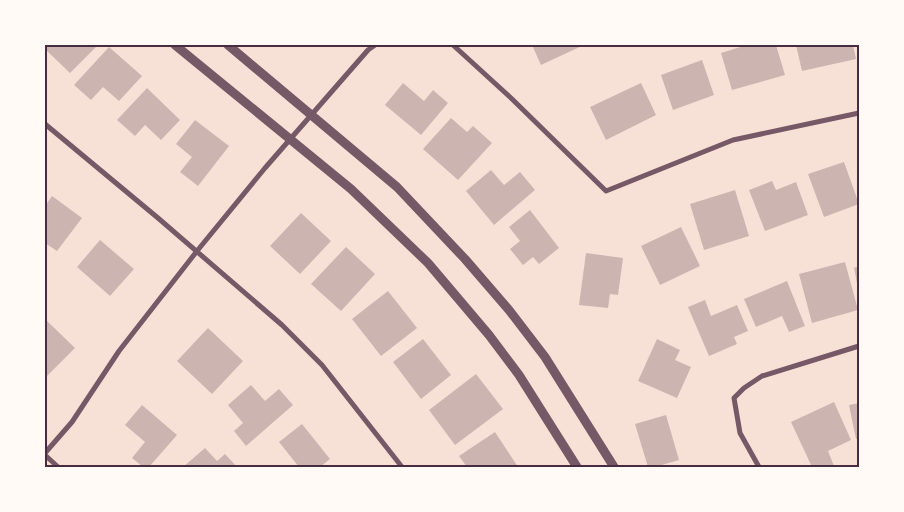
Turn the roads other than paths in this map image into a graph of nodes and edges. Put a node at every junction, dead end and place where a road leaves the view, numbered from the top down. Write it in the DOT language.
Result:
graph roads {
  1 [pos="175,45"];
  2 [pos="228,45"];
  3 [pos="375,45"];
  4 [pos="453,45"];
  5 [pos="859,113"];
  6 [pos="311,116"];
  7 [pos="45,124"];
  8 [pos="290,140"];
  9 [pos="197,251"];
  10 [pos="859,346"];
  11 [pos="45,454"];
  12 [pos="58,467"];
  13 [pos="402,467"];
  14 [pos="577,467"];
  15 [pos="614,467"];
  16 [pos="758,467"];
  1 -- 8 [label="street"];
  2 -- 6 [label="street"];
  3 -- 6 [label="street"];
  4 -- 5 [label="street"];
  6 -- 8 [label="street"];
  6 -- 15 [label="street"];
  7 -- 9 [label="street"];
  8 -- 9 [label="street"];
  8 -- 14 [label="street"];
  9 -- 11 [label="street"];
  9 -- 13 [label="street"];
  10 -- 16 [label="street"];
  11 -- 12 [label="street"];
}
